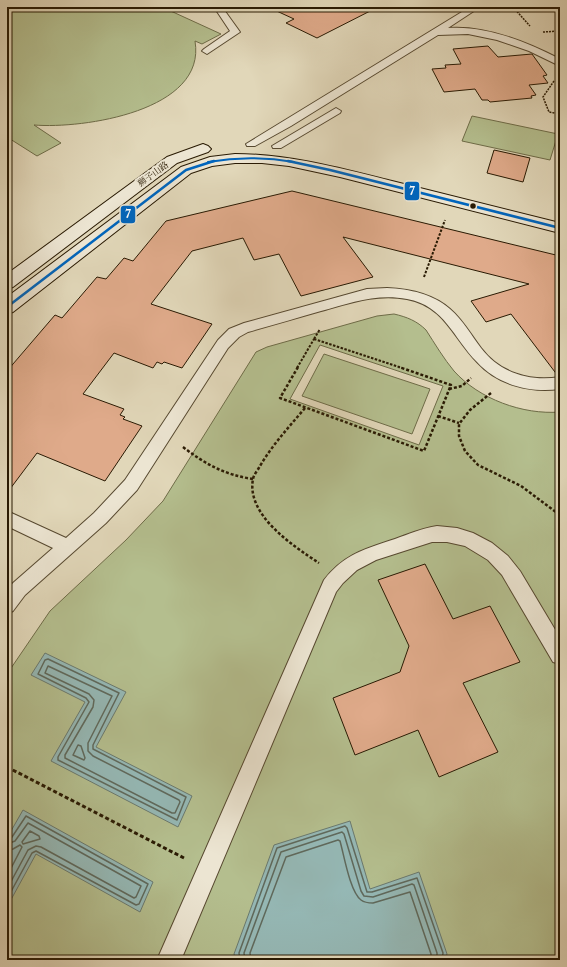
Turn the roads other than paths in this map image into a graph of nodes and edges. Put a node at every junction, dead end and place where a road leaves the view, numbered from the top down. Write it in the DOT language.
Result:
graph roads {
  1 [pos="218,7"];
  2 [pos="475,8"];
  3 [pos="432,33"];
  4 [pos="482,34"];
  5 [pos="207,51"];
  6 [pos="560,63"];
  7 [pos="336,111"];
  8 [pos="251,144"];
  9 [pos="277,146"];
  10 [pos="520,202"];
  11 [pos="560,228"];
  12 [pos="7,283"];
  13 [pos="7,307"];
  14 [pos="560,383"];
  15 [pos="7,518"];
  16 [pos="66,546"];
  17 [pos="7,605"];
  18 [pos="560,655"];
  19 [pos="169,960"];
  1 -- 5 [label="lane"];
  2 -- 3 [label="lane"];
  2 -- 4 [label="lane"];
  3 -- 4 [label="lane"];
  3 -- 8 [label="lane"];
  4 -- 6 [label="lane"];
  7 -- 9 [label="lane"];
  8 -- 9 [label="street, 狮子山路"];
  8 -- 12 [label="street, 狮子山路"];
  9 -- 10 [label="street, 狮子山路"];
  11 -- 13 [label="street, 狮子山路"];
  14 -- 16 [label="lane"];
  15 -- 16 [label="lane"];
  16 -- 17 [label="lane"];
  18 -- 19 [label="lane"];
}
